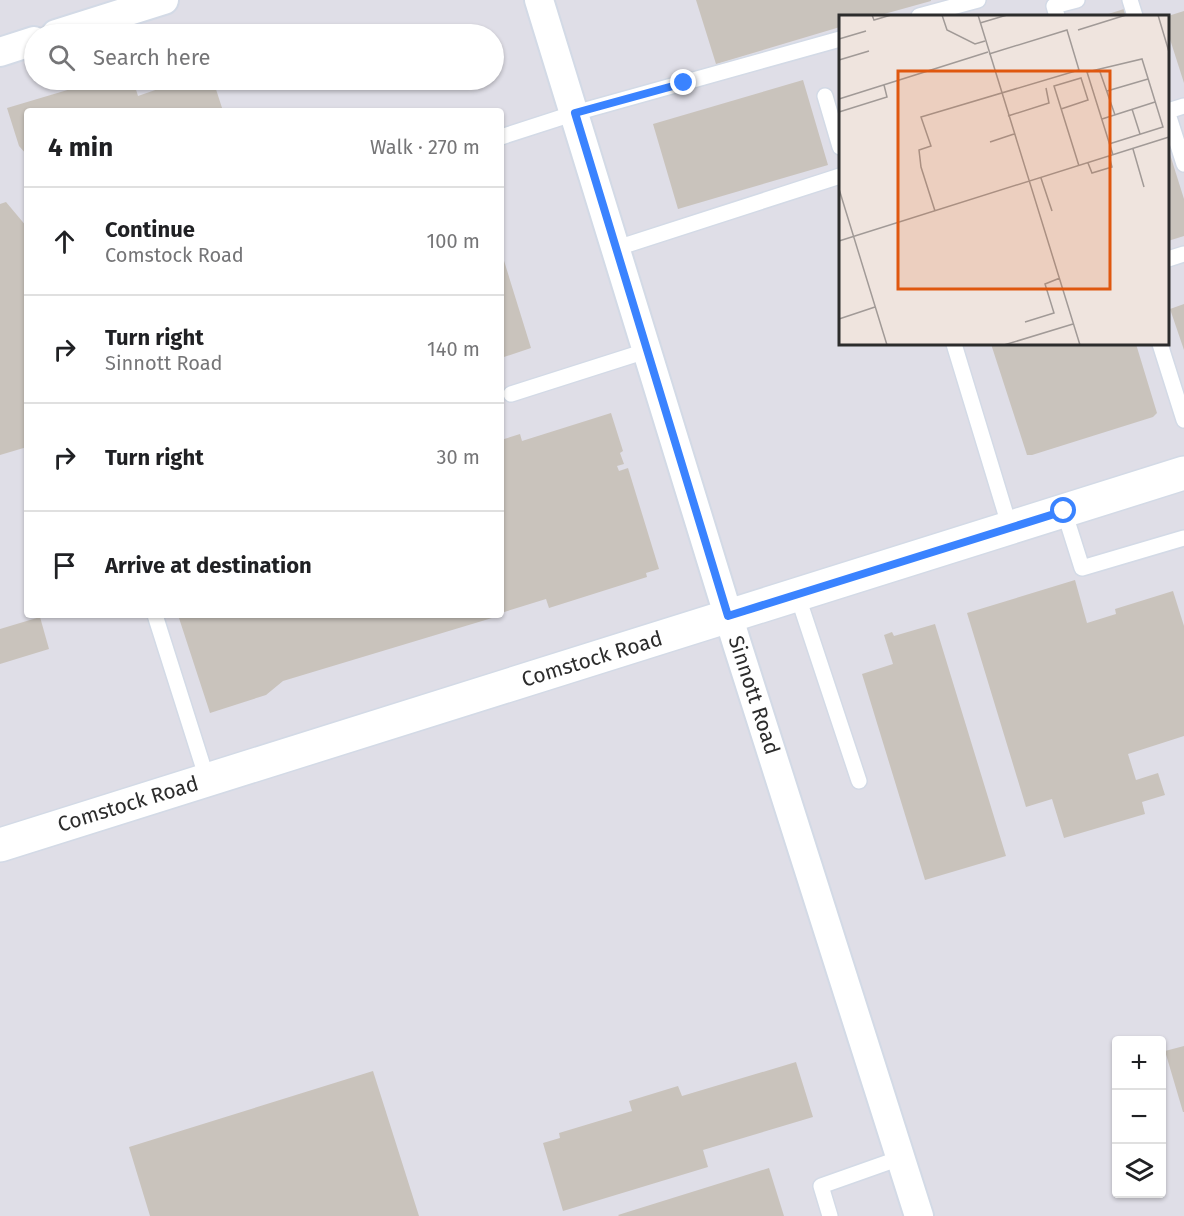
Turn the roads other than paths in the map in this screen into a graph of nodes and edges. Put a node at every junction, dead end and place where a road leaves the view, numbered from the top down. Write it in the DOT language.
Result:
graph roads {
  1 [pos="164,0"];
  2 [pos="539,0"];
  3 [pos="978,0"];
  4 [pos="1077,0"];
  5 [pos="1130,0"];
  6 [pos="923,15"];
  7 [pos="1057,15"];
  8 [pos="1135,15"];
  9 [pos="88,24"];
  10 [pos="839,39"];
  11 [pos="24,44"];
  12 [pos="0,52"];
  13 [pos="825,96"];
  14 [pos="1184,106"];
  15 [pos="1169,111"];
  16 [pos="575,113"];
  17 [pos="1169,118"];
  18 [pos="504,136"];
  19 [pos="839,144"];
  20 [pos="1184,164"];
  21 [pos="839,176"];
  22 [pos="617,248"];
  23 [pos="1184,254"];
  24 [pos="1169,258"];
  25 [pos="954,345"];
  26 [pos="1160,345"];
  27 [pos="649,350"];
  28 [pos="511,394"];
  29 [pos="1183,410"];
  30 [pos="1182,479"];
  31 [pos="1064,511"];
  32 [pos="1010,528"];
  33 [pos="1184,538"];
  34 [pos="798,594"];
  35 [pos="728,616"];
  36 [pos="156,618"];
  37 [pos="207,779"];
  38 [pos="859,781"];
  39 [pos="0,845"];
  40 [pos="903,1158"];
  41 [pos="830,1216"];
  42 [pos="920,1216"];
  1 -- 9 [label="street"];
  2 -- 16 [label="street, Sinnott Road"];
  3 -- 6 [label="lane"];
  4 -- 7 [label="lane"];
  5 -- 8 [label="lane"];
  10 -- 16 [label="lane"];
  11 -- 12 [label="street"];
  13 -- 19 [label="lane"];
  14 -- 15 [label="lane"];
  16 -- 18 [label="lane"];
  16 -- 22 [label="street, Sinnott Road"];
  17 -- 20 [label="lane"];
  21 -- 22 [label="lane"];
  22 -- 27 [label="street, Sinnott Road"];
  23 -- 24 [label="lane"];
  25 -- 32 [label="lane"];
  26 -- 29 [label="lane"];
  27 -- 28 [label="lane"];
  27 -- 35 [label="street, Sinnott Road"];
  30 -- 31 [label="street, Comstock Road"];
  31 -- 32 [label="street, Comstock Road"];
  31 -- 33 [label="lane"];
  32 -- 34 [label="street, Comstock Road"];
  34 -- 35 [label="street, Comstock Road"];
  34 -- 38 [label="lane"];
  35 -- 37 [label="street, Comstock Road"];
  35 -- 40 [label="street, Sinnott Road"];
  36 -- 37 [label="lane"];
  37 -- 39 [label="street, Comstock Road"];
  40 -- 41 [label="lane"];
  40 -- 42 [label="street, Sinnott Road"];
}
